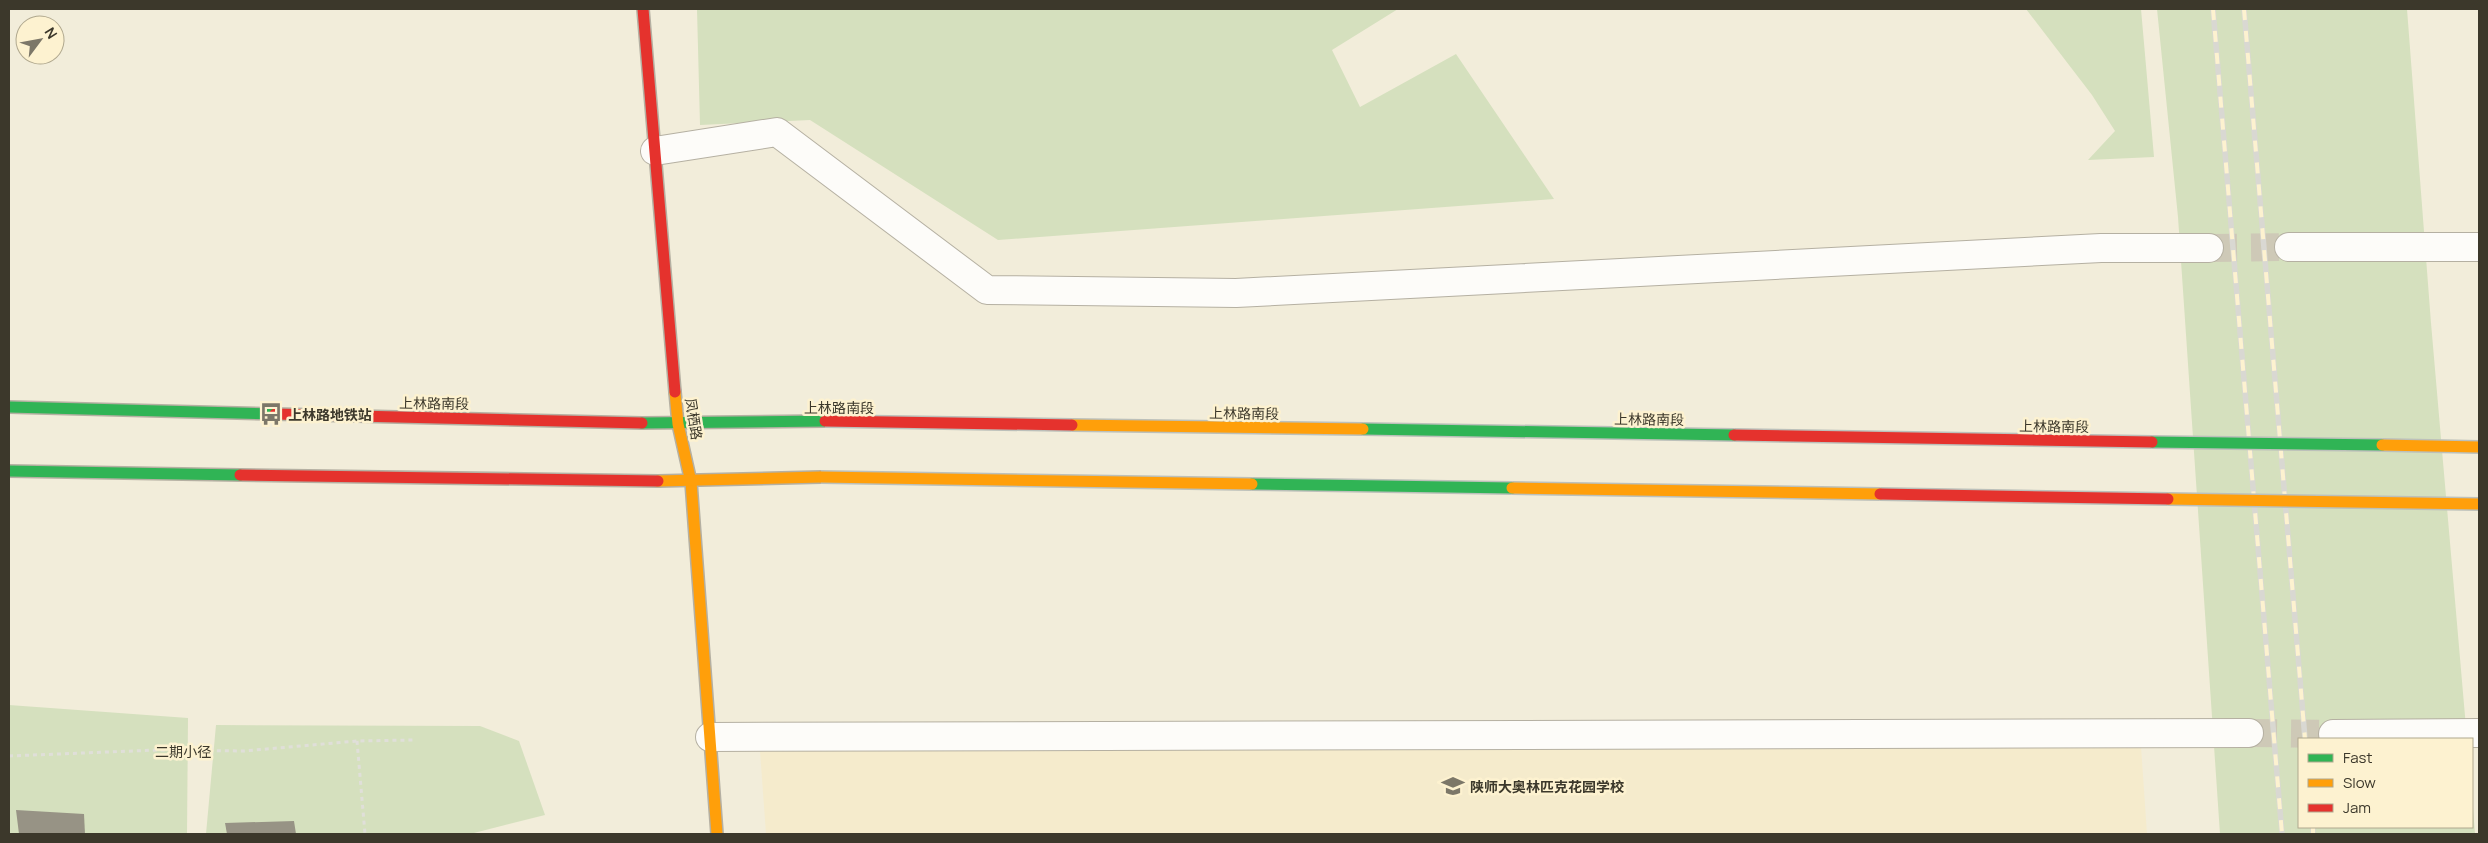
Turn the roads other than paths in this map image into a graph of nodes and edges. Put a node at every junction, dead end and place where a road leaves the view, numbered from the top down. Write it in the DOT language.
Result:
graph roads {
  1 [pos="642,9"];
  2 [pos="655,151"];
  3 [pos="2289,247"];
  4 [pos="2479,247"];
  5 [pos="2209,248"];
  6 [pos="9,407"];
  7 [pos="678,424"];
  8 [pos="2479,447"];
  9 [pos="9,471"];
  10 [pos="691,482"];
  11 [pos="2479,504"];
  12 [pos="2249,733"];
  13 [pos="2479,733"];
  14 [pos="2333,734"];
  15 [pos="710,737"];
  16 [pos="717,834"];
  1 -- 2 [label="main road, 凤栖路"];
  2 -- 5 [label="street"];
  2 -- 7 [label="main road, 凤栖路"];
  3 -- 4 [label="street"];
  6 -- 7 [label="main road, 上林路南段"];
  7 -- 8 [label="main road, 上林路南段, bridge"];
  7 -- 10 [label="main road, 凤栖路"];
  9 -- 10 [label="main road"];
  10 -- 11 [label="main road, bridge"];
  10 -- 15 [label="main road, 凤栖路"];
  12 -- 15 [label="street"];
  13 -- 14 [label="street"];
  15 -- 16 [label="main road, 凤栖路"];
}
